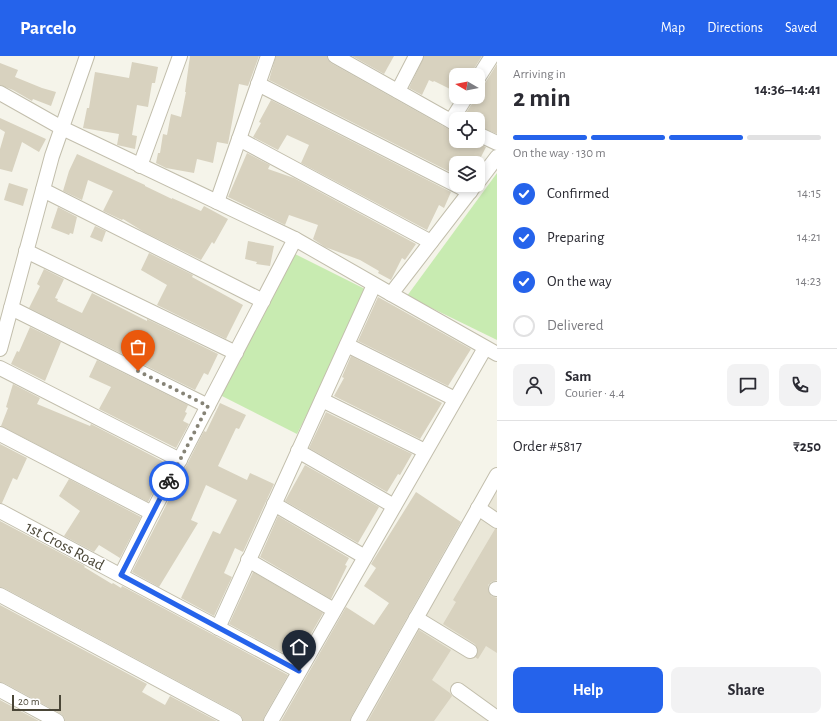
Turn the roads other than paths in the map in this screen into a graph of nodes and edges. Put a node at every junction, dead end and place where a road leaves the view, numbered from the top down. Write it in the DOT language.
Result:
graph roads {
  1 [pos="87,56"];
  2 [pos="180,56"];
  3 [pos="268,56"];
  4 [pos="336,56"];
  5 [pos="416,56"];
  6 [pos="492,56"];
  7 [pos="484,68"];
  8 [pos="258,84"];
  9 [pos="398,91"];
  10 [pos="0,93"];
  11 [pos="449,121"];
  12 [pos="62,128"];
  13 [pos="485,138"];
  14 [pos="239,139"];
  15 [pos="497,144"];
  16 [pos="497,157"];
  17 [pos="140,166"];
  18 [pos="485,172"];
  19 [pos="449,174"];
  20 [pos="43,190"];
  21 [pos="469,192"];
  22 [pos="217,202"];
  23 [pos="295,239"];
  24 [pos="431,242"];
  25 [pos="26,251"];
  26 [pos="374,285"];
  27 [pos="391,294"];
  28 [pos="263,301"];
  29 [pos="11,308"];
  30 [pos="346,345"];
  31 [pos="0,349"];
  32 [pos="491,351"];
  33 [pos="236,353"];
  34 [pos="0,368"];
  35 [pos="455,399"];
  36 [pos="322,400"];
  37 [pos="208,406"];
  38 [pos="0,434"];
  39 [pos="298,451"];
  40 [pos="425,451"];
  41 [pos="180,460"];
  42 [pos="497,475"];
  43 [pos="274,504"];
  44 [pos="394,506"];
  45 [pos="478,508"];
  46 [pos="0,511"];
  47 [pos="152,513"];
  48 [pos="497,521"];
  49 [pos="365,557"];
  50 [pos="248,560"];
  51 [pos="121,575"];
  52 [pos="0,595"];
  53 [pos="334,610"];
  54 [pos="416,618"];
  55 [pos="218,628"];
  56 [pos="470,650"];
  57 [pos="299,671"];
  58 [pos="0,690"];
  59 [pos="458,690"];
  60 [pos="497,718"];
  61 [pos="57,721"];
  62 [pos="235,721"];
  63 [pos="271,721"];
  64 [pos="358,721"];
  1 -- 12 [label="street"];
  2 -- 17 [label="street"];
  3 -- 8 [label="street"];
  4 -- 9 [label="street"];
  5 -- 9 [label="street"];
  6 -- 7 [label="street"];
  8 -- 14 [label="street"];
  8 -- 19 [label="street"];
  9 -- 11 [label="street"];
  10 -- 12 [label="street"];
  12 -- 17 [label="street"];
  12 -- 20 [label="street"];
  13 -- 15 [label="street"];
  14 -- 22 [label="street"];
  14 -- 24 [label="street"];
  16 -- 18 [label="street"];
  17 -- 22 [label="street"];
  20 -- 25 [label="street"];
  20 -- 28 [label="street"];
  21 -- 24 [label="street"];
  22 -- 23 [label="street"];
  23 -- 26 [label="street"];
  23 -- 28 [label="street"];
  24 -- 27 [label="street"];
  25 -- 29 [label="street"];
  25 -- 33 [label="street"];
  26 -- 27 [label="street"];
  26 -- 30 [label="street"];
  27 -- 32 [label="street"];
  28 -- 33 [label="street"];
  29 -- 31 [label="street"];
  29 -- 37 [label="street"];
  30 -- 35 [label="street"];
  30 -- 36 [label="street"];
  32 -- 35 [label="street"];
  33 -- 37 [label="street"];
  34 -- 41 [label="street"];
  35 -- 40 [label="street"];
  36 -- 39 [label="street"];
  36 -- 40 [label="street"];
  37 -- 41 [label="street"];
  38 -- 47 [label="street"];
  39 -- 43 [label="street"];
  39 -- 44 [label="street"];
  40 -- 44 [label="street"];
  41 -- 47 [label="street"];
  42 -- 45 [label="street"];
  43 -- 49 [label="street"];
  43 -- 50 [label="street"];
  44 -- 49 [label="street"];
  45 -- 48 [label="street"];
  45 -- 54 [label="street"];
  46 -- 51 [label="street, 1st Cross Road"];
  47 -- 51 [label="street"];
  49 -- 53 [label="street"];
  50 -- 53 [label="street"];
  50 -- 55 [label="street"];
  51 -- 55 [label="street, 1st Cross Road"];
  52 -- 62 [label="street"];
  53 -- 57 [label="street"];
  54 -- 56 [label="street"];
  54 -- 64 [label="street"];
  55 -- 57 [label="street, 1st Cross Road"];
  57 -- 63 [label="street"];
  58 -- 61 [label="street"];
  59 -- 60 [label="street"];
}
